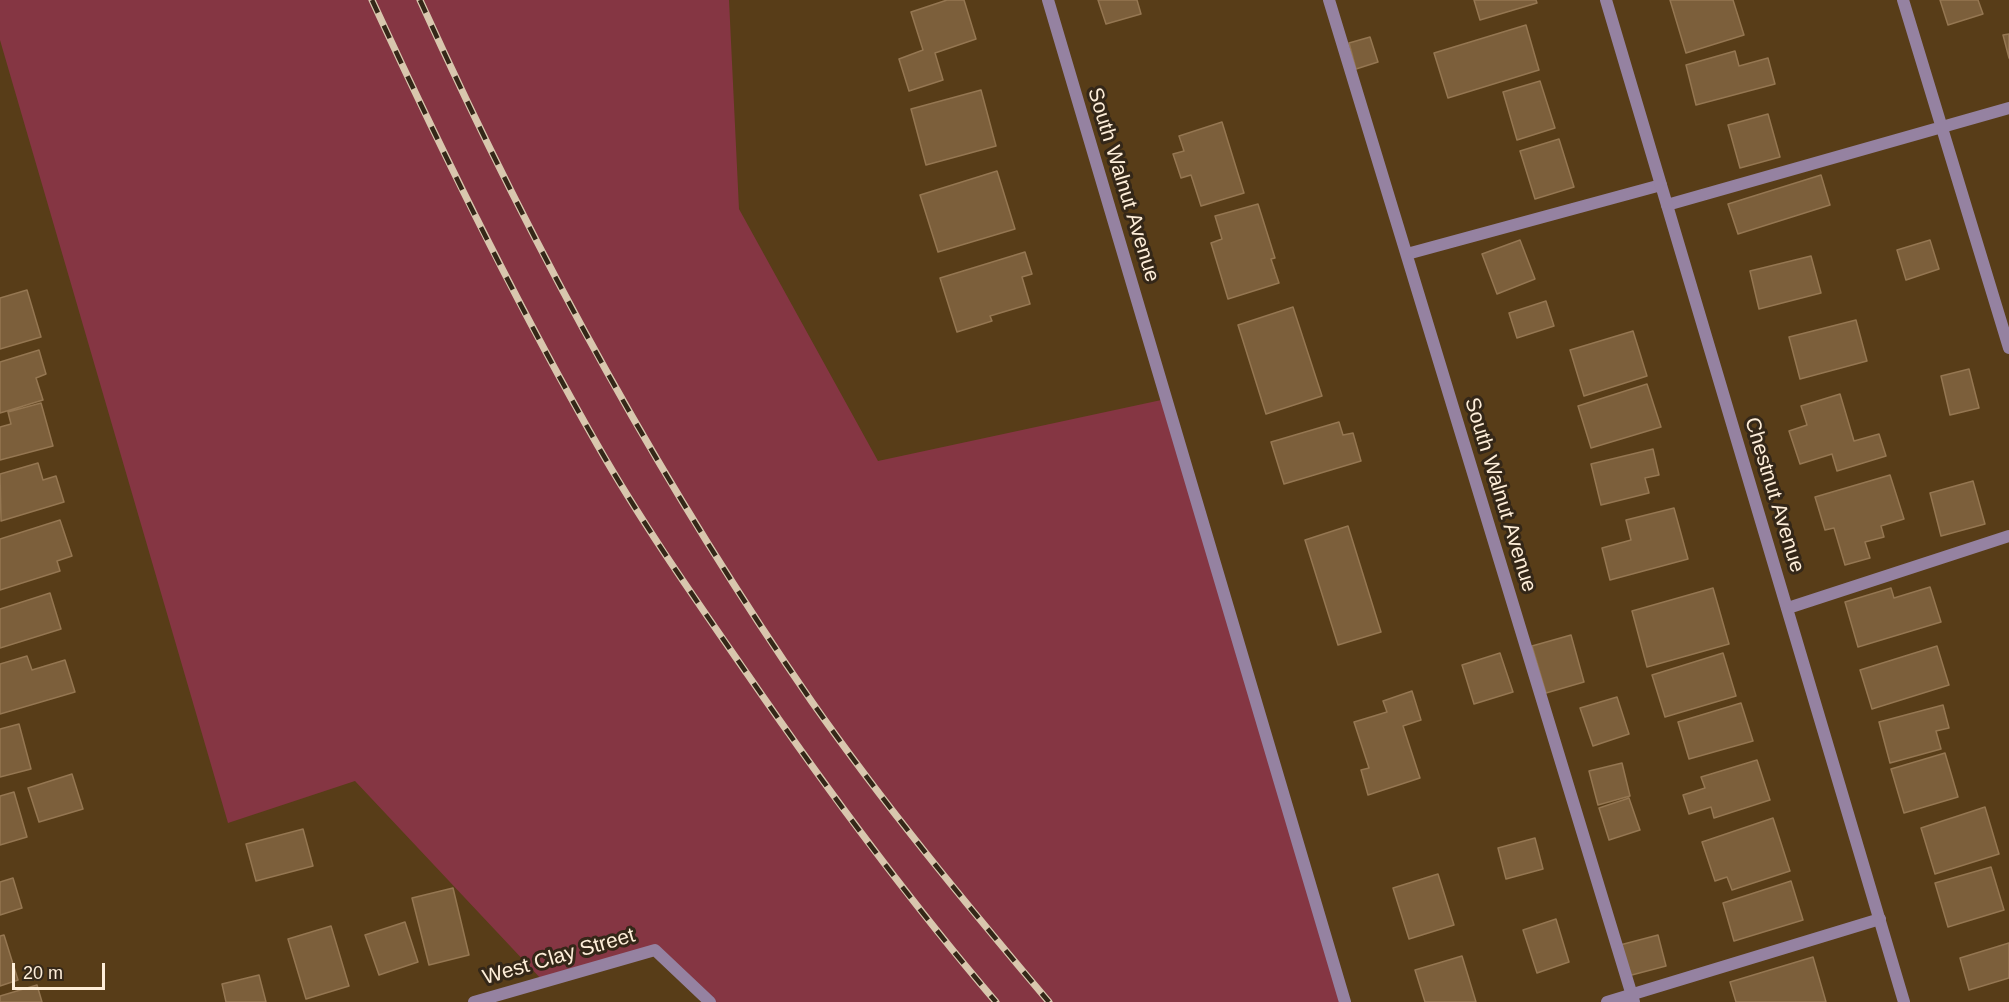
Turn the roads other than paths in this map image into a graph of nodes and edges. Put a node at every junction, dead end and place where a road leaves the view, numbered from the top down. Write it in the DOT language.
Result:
graph roads {
  1 [pos="1048,0"];
  2 [pos="1329,0"];
  3 [pos="1606,0"];
  4 [pos="1903,0"];
  5 [pos="2009,108"];
  6 [pos="1942,128"];
  7 [pos="1661,185"];
  8 [pos="1667,205"];
  9 [pos="1407,254"];
  10 [pos="2009,348"];
  11 [pos="2009,536"];
  12 [pos="1788,608"];
  13 [pos="1880,920"];
  14 [pos="1633,998"];
  15 [pos="474,1002"];
  16 [pos="710,1002"];
  17 [pos="1345,1002"];
  18 [pos="1607,1002"];
  19 [pos="1904,1002"];
  1 -- 17 [label="street, South Walnut Avenue"];
  2 -- 9 [label="street, South Walnut Avenue"];
  3 -- 7 [label="street, Chestnut Avenue"];
  4 -- 6 [label="street"];
  5 -- 6 [label="street"];
  6 -- 8 [label="street"];
  6 -- 10 [label="street"];
  7 -- 8 [label="street, Chestnut Avenue"];
  7 -- 9 [label="street"];
  8 -- 12 [label="street, Chestnut Avenue"];
  9 -- 14 [label="street, South Walnut Avenue"];
  11 -- 12 [label="street"];
  12 -- 13 [label="street, Chestnut Avenue"];
  13 -- 14 [label="street"];
  13 -- 19 [label="street, Chestnut Avenue"];
  14 -- 18 [label="street"];
  15 -- 16 [label="street, West Clay Street"];
}
